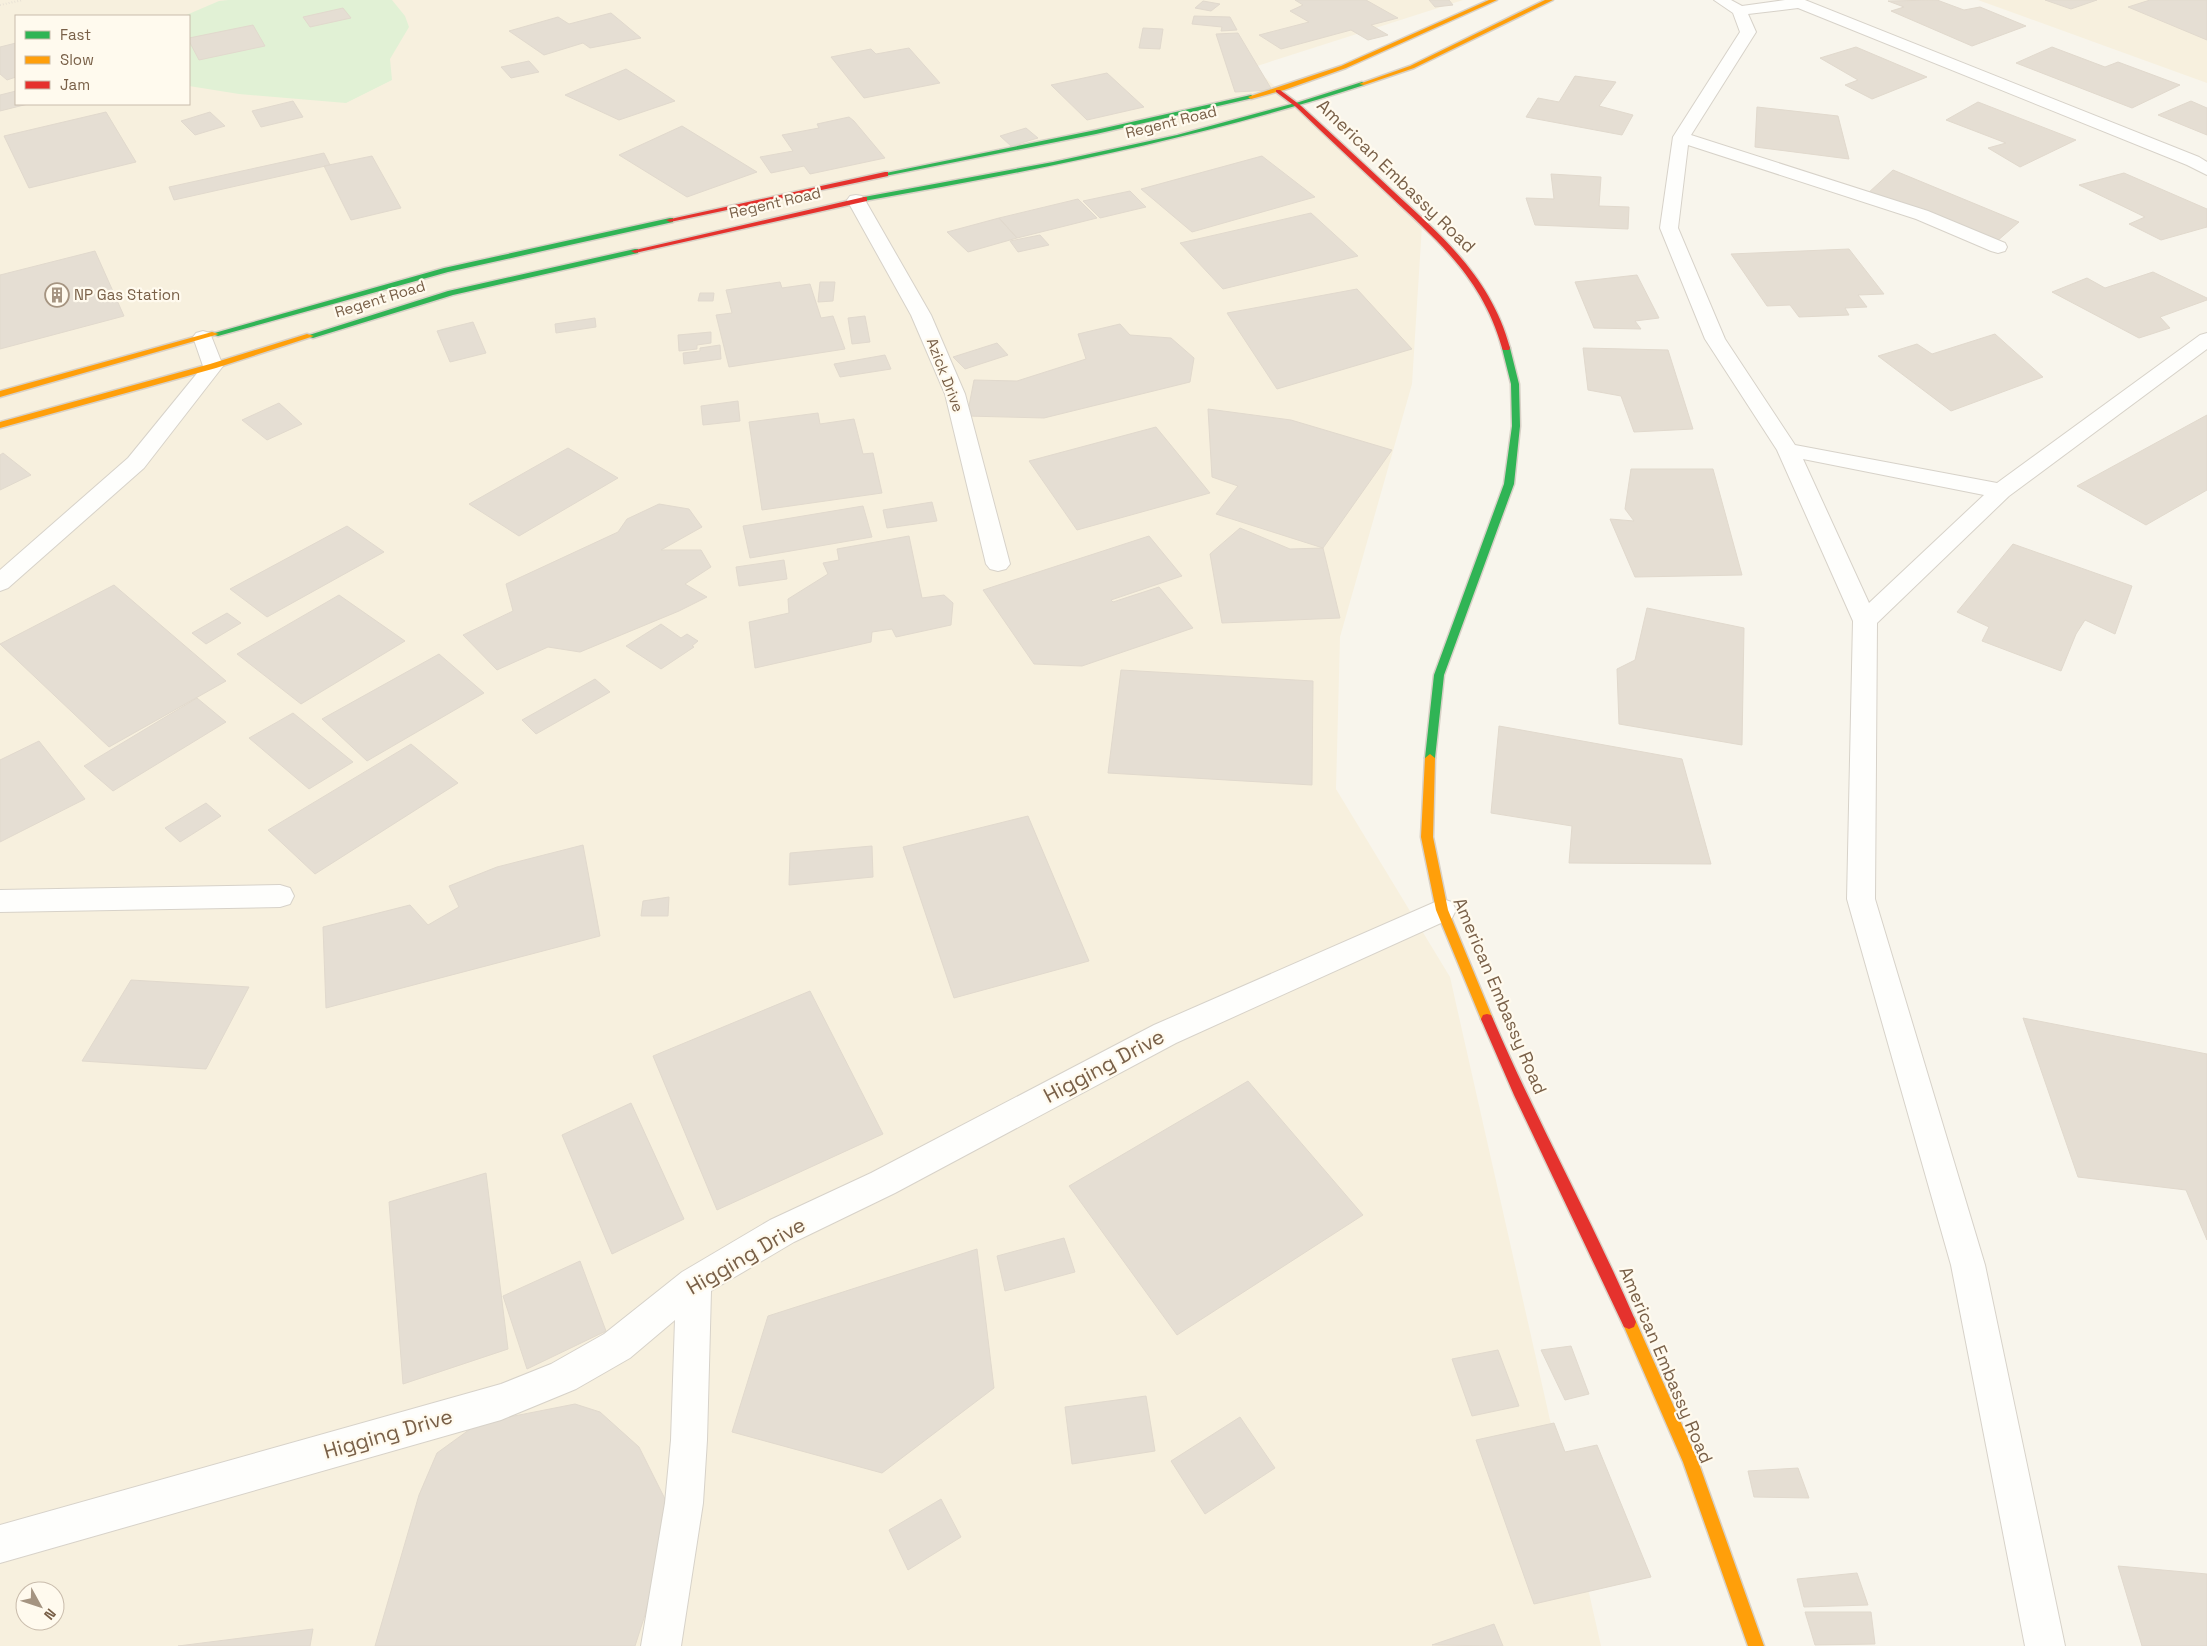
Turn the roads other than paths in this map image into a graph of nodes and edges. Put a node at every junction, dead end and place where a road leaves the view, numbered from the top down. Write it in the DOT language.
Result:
graph roads {
  1 [pos="1494,0"];
  2 [pos="1550,0"];
  3 [pos="1721,0"];
  4 [pos="1795,1"];
  5 [pos="1739,11"];
  6 [pos="1278,91"];
  7 [pos="1298,106"];
  8 [pos="1680,137"];
  9 [pos="2207,170"];
  10 [pos="856,200"];
  11 [pos="1998,247"];
  12 [pos="203,337"];
  13 [pos="2207,339"];
  14 [pos="214,366"];
  15 [pos="0,394"];
  16 [pos="0,426"];
  17 [pos="1788,450"];
  18 [pos="2001,491"];
  19 [pos="998,564"];
  20 [pos="0,583"];
  21 [pos="1865,621"];
  22 [pos="280,896"];
  23 [pos="0,901"];
  24 [pos="1442,910"];
  25 [pos="694,1283"];
  26 [pos="0,1544"];
  27 [pos="661,1646"];
  28 [pos="1756,1646"];
  29 [pos="2045,1646"];
  1 -- 6 [label="main road, Regent Road"];
  2 -- 7 [label="main road, Regent Road"];
  3 -- 5 [label="street"];
  4 -- 5 [label="street"];
  4 -- 9 [label="street"];
  5 -- 8 [label="street"];
  6 -- 7 [label="main road, American Embassy Road"];
  6 -- 12 [label="main road, Regent Road"];
  7 -- 10 [label="main road, Regent Road"];
  7 -- 24 [label="main road, American Embassy Road"];
  8 -- 11 [label="street"];
  8 -- 17 [label="street"];
  10 -- 14 [label="main road, Regent Road"];
  10 -- 19 [label="street, Azick Drive"];
  12 -- 14 [label="street"];
  12 -- 15 [label="main road, Regent Road"];
  13 -- 18 [label="street"];
  14 -- 16 [label="main road, Regent Road"];
  14 -- 20 [label="street"];
  17 -- 18 [label="street"];
  17 -- 21 [label="street"];
  18 -- 21 [label="street"];
  21 -- 29 [label="street"];
  22 -- 23 [label="street"];
  24 -- 25 [label="street, Higging Drive"];
  24 -- 28 [label="main road, American Embassy Road"];
  25 -- 26 [label="street, Higging Drive"];
  25 -- 27 [label="street"];
}
